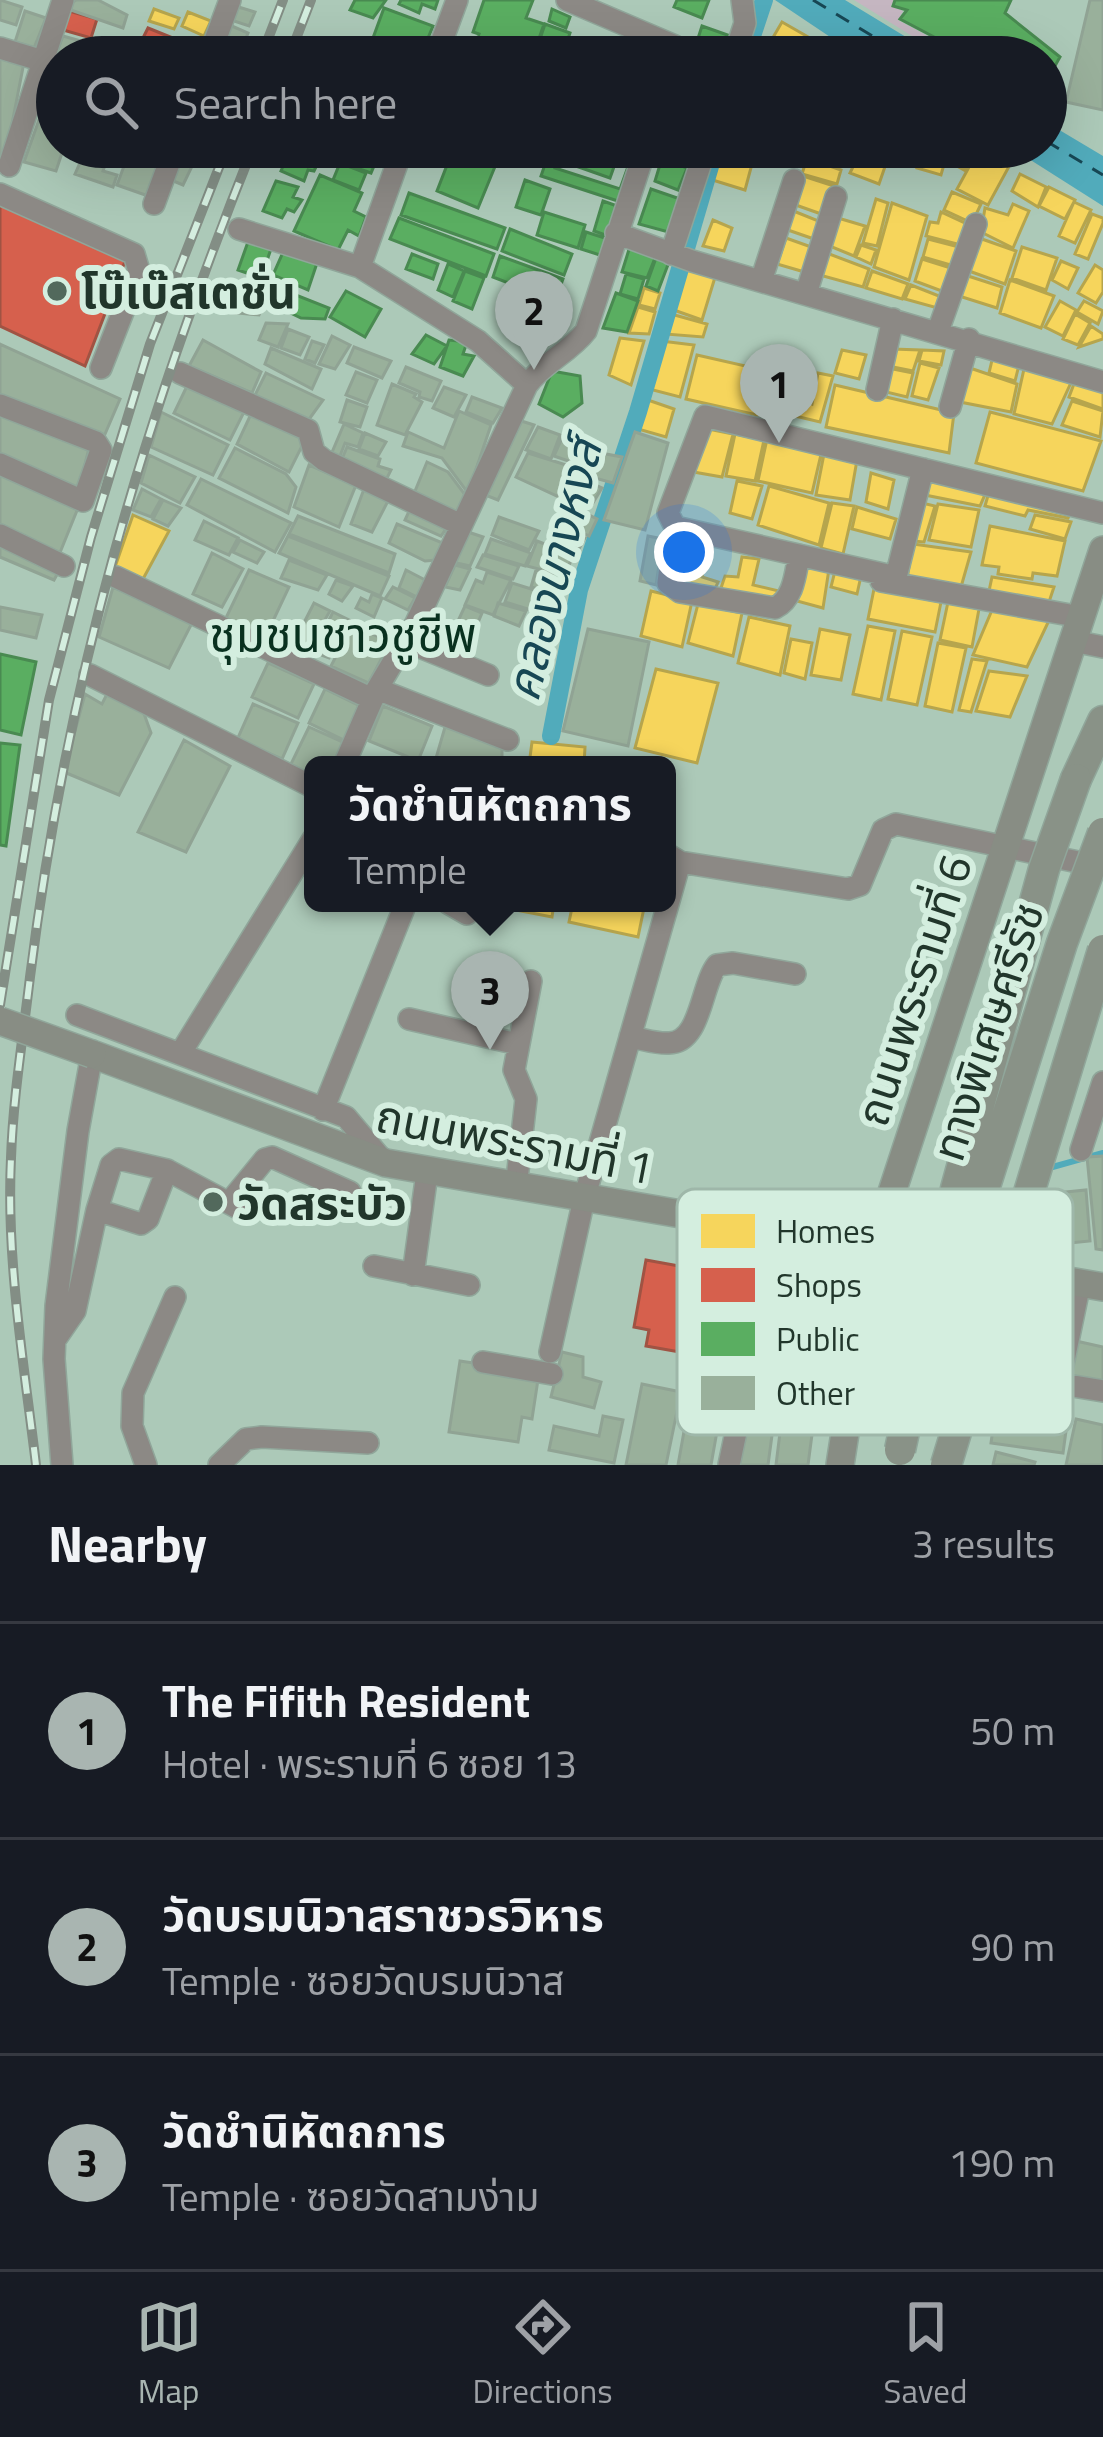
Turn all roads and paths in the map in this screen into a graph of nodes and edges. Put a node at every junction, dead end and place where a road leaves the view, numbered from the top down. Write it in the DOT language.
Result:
graph roads {
  1 [pos="63,0"];
  2 [pos="230,0"];
  3 [pos="457,0"];
  4 [pos="567,0"];
  5 [pos="742,0"];
  6 [pos="51,36"];
  7 [pos="217,36"];
  8 [pos="444,36"];
  9 [pos="652,36"];
  10 [pos="741,36"];
  11 [pos="0,48"];
  12 [pos="36,59"];
  13 [pos="36,83"];
  14 [pos="9,166"];
  15 [pos="168,168"];
  16 [pos="395,168"];
  17 [pos="639,168"];
  18 [pos="701,168"];
  19 [pos="794,179"];
  20 [pos="0,194"];
  21 [pos="836,197"];
  22 [pos="154,204"];
  23 [pos="976,224"];
  24 [pos="239,230"];
  25 [pos="616,233"];
  26 [pos="679,257"];
  27 [pos="360,267"];
  28 [pos="761,281"];
  29 [pos="806,294"];
  30 [pos="893,319"];
  31 [pos="938,331"];
  32 [pos="969,339"];
  33 [pos="101,368"];
  34 [pos="180,373"];
  35 [pos="1103,382"];
  36 [pos="526,385"];
  37 [pos="877,390"];
  38 [pos="0,405"];
  39 [pos="950,407"];
  40 [pos="0,464"];
  41 [pos="923,469"];
  42 [pos="1103,513"];
  43 [pos="461,525"];
  44 [pos="675,527"];
  45 [pos="0,535"];
  46 [pos="1103,550"];
  47 [pos="799,555"];
  48 [pos="64,566"];
  49 [pos="116,578"];
  50 [pos="870,579"];
  51 [pos="1077,629"];
  52 [pos="405,641"];
  53 [pos="1103,647"];
  54 [pos="90,674"];
  55 [pos="488,675"];
  56 [pos="375,694"];
  57 [pos="1103,721"];
  58 [pos="508,740"];
  59 [pos="348,756"];
  60 [pos="304,782"];
  61 [pos="1103,832"];
  62 [pos="1004,846"];
  63 [pos="304,853"];
  64 [pos="676,858"];
  65 [pos="1103,868"];
  66 [pos="402,912"];
  67 [pos="661,912"];
  68 [pos="1103,950"];
  69 [pos="795,974"];
  70 [pos="531,981"];
  71 [pos="77,1015"];
  72 [pos="409,1019"];
  73 [pos="0,1021"];
  74 [pos="630,1037"];
  75 [pos="518,1044"];
  76 [pos="92,1054"];
  77 [pos="180,1054"];
  78 [pos="1103,1082"];
  79 [pos="323,1110"];
  80 [pos="1081,1150"];
  81 [pos="374,1160"];
  82 [pos="167,1170"];
  83 [pos="427,1173"];
  84 [pos="516,1188"];
  85 [pos="893,1189"];
  86 [pos="956,1189"];
  87 [pos="984,1189"];
  88 [pos="1030,1189"];
  89 [pos="350,1192"];
  90 [pos="584,1199"];
  91 [pos="97,1210"];
  92 [pos="677,1214"];
  93 [pos="374,1266"];
  94 [pos="413,1276"];
  95 [pos="469,1285"];
  96 [pos="1091,1285"];
  97 [pos="175,1297"];
  98 [pos="54,1341"];
  99 [pos="1073,1341"];
  100 [pos="483,1362"];
  101 [pos="1073,1386"];
  102 [pos="1103,1391"];
  103 [pos="735,1435"];
  104 [pos="845,1435"];
  105 [pos="955,1435"];
  106 [pos="368,1443"];
  107 [pos="62,1465"];
  108 [pos="146,1465"];
  109 [pos="219,1465"];
  110 [pos="729,1465"];
  111 [pos="840,1465"];
  112 [pos="946,1465"];
  1 -- 6 [label="street"];
  2 -- 7 [label="street"];
  3 -- 8 [label="street"];
  4 -- 9 [label="street"];
  5 -- 10 [label="street"];
  11 -- 12 [label="street"];
  13 -- 14 [label="street"];
  15 -- 22 [label="street"];
  16 -- 27 [label="street"];
  17 -- 25 [label="street"];
  18 -- 26 [label="street"];
  19 -- 28 [label="street"];
  20 -- 33 [label="street"];
  21 -- 29 [label="street"];
  23 -- 31 [label="street"];
  24 -- 27 [label="street"];
  25 -- 26 [label="street"];
  25 -- 36 [label="street"];
  26 -- 28 [label="street"];
  27 -- 36 [label="street"];
  28 -- 29 [label="street"];
  29 -- 30 [label="street"];
  30 -- 31 [label="street"];
  30 -- 37 [label="street"];
  31 -- 32 [label="street"];
  32 -- 35 [label="street"];
  32 -- 39 [label="street"];
  34 -- 43 [label="street"];
  36 -- 43 [label="street"];
  38 -- 40 [label="street"];
  41 -- 42 [label="street"];
  41 -- 44 [label="street"];
  41 -- 47 [label="street"];
  43 -- 52 [label="street"];
  44 -- 47 [label="street"];
  44 -- 47 [label="street"];
  45 -- 48 [label="street"];
  46 -- 51 [label="main road, ถนนพระรามที่ 6"];
  49 -- 56 [label="street"];
  50 -- 51 [label="street"];
  51 -- 53 [label="street"];
  51 -- 62 [label="main road, ถนนพระรามที่ 6"];
  52 -- 55 [label="street"];
  52 -- 56 [label="street"];
  54 -- 60 [label="street"];
  56 -- 58 [label="street"];
  56 -- 59 [label="street"];
  57 -- 86 [label="highway, bridge"];
  61 -- 87 [label="highway, ทางพิเศษศรีรัช, bridge"];
  62 -- 64 [label="street"];
  62 -- 65 [label="street"];
  62 -- 85 [label="main road, ถนนพระรามที่ 6"];
  63 -- 77 [label="street"];
  66 -- 79 [label="street"];
  67 -- 74 [label="street"];
  68 -- 88 [label="highway, ทางพิเศษศรีรัช, bridge"];
  69 -- 74 [label="street"];
  70 -- 75 [label="street"];
  71 -- 77 [label="street"];
  72 -- 75 [label="street"];
  73 -- 76 [label="main road, ถนนพระรามที่ 1, bridge"];
  74 -- 90 [label="street"];
  75 -- 84 [label="street"];
  76 -- 81 [label="main road, ถนนพระรามที่ 1"];
  76 -- 98 [label="street"];
  77 -- 79 [label="street"];
  78 -- 80 [label="street"];
  79 -- 81 [label="street"];
  81 -- 83 [label="main road, ถนนพระรามที่ 1"];
  82 -- 89 [label="street"];
  82 -- 91 [label="street"];
  82 -- 91 [label="street"];
  83 -- 84 [label="main road, ถนนพระรามที่ 1"];
  83 -- 94 [label="street"];
  84 -- 90 [label="main road, ถนนพระรามที่ 1"];
  90 -- 92 [label="main road, ถนนพระรามที่ 1"];
  90 -- 100 [label="street"];
  91 -- 98 [label="street"];
  93 -- 94 [label="street"];
  94 -- 95 [label="street"];
  96 -- 99 [label="street"];
  97 -- 108 [label="street"];
  98 -- 107 [label="street"];
  101 -- 102 [label="street"];
  103 -- 110 [label="street"];
  104 -- 111 [label="main road, ถนนพระรามที่ 6"];
  105 -- 112 [label="highway, ทางพิเศษศรีรัช, bridge"];
  106 -- 109 [label="street"];
}
